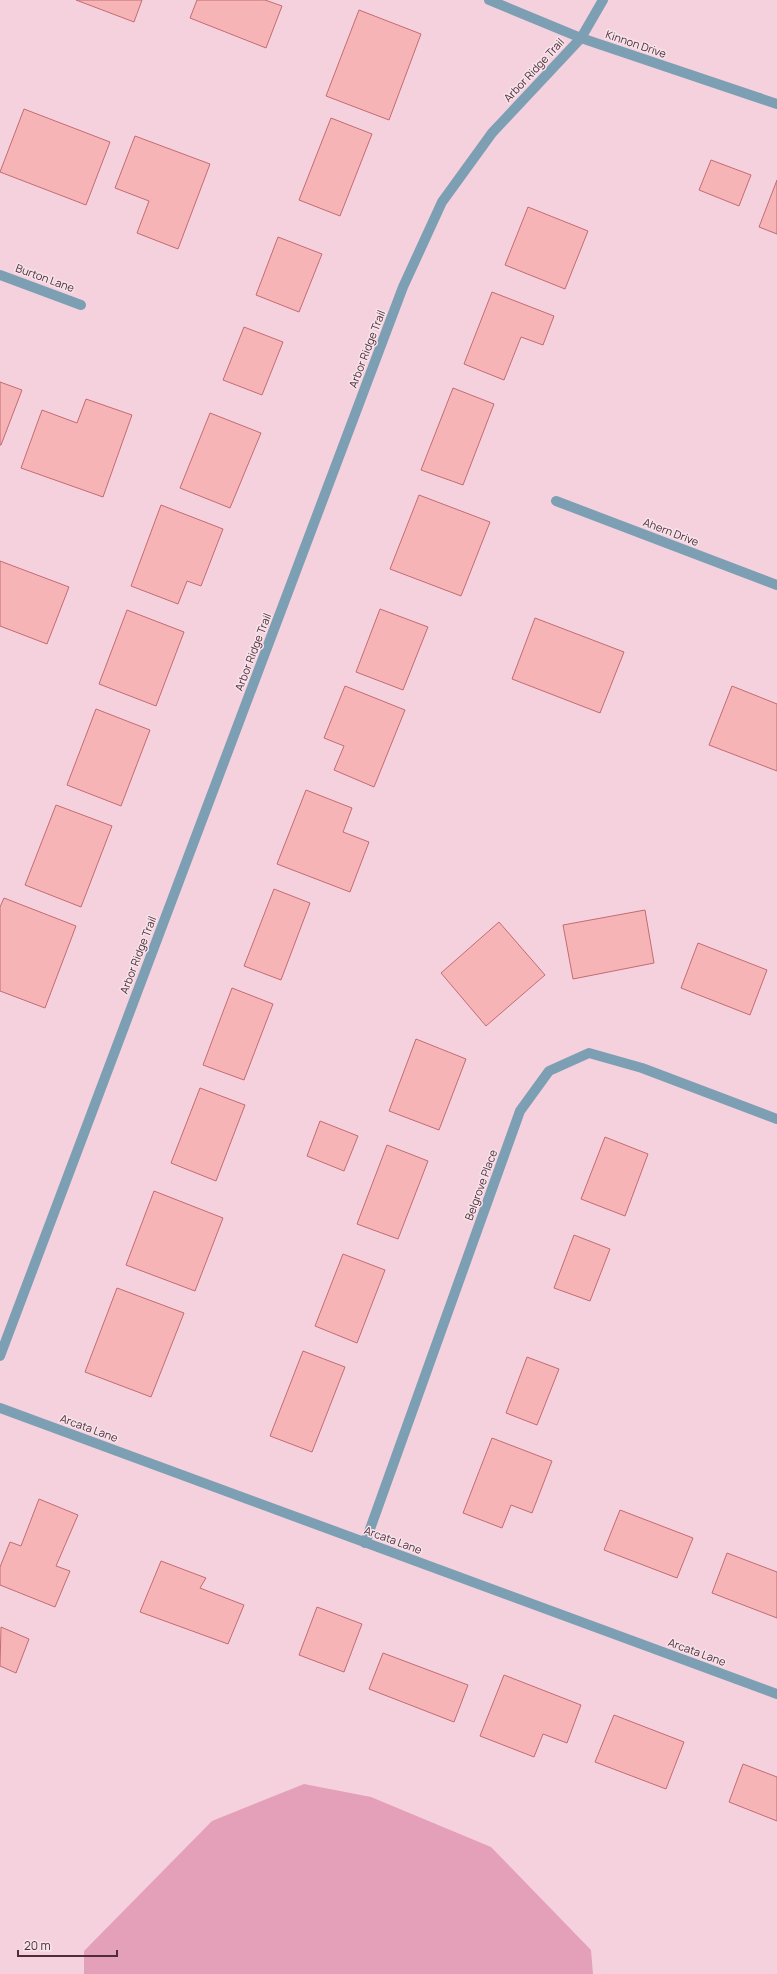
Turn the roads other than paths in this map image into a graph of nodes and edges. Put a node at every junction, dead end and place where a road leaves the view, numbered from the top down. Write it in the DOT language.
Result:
graph roads {
  1 [pos="489,0"];
  2 [pos="603,0"];
  3 [pos="581,38"];
  4 [pos="777,104"];
  5 [pos="0,275"];
  6 [pos="81,305"];
  7 [pos="556,501"];
  8 [pos="777,585"];
  9 [pos="777,1119"];
  10 [pos="0,1356"];
  11 [pos="0,1408"];
  12 [pos="365,1543"];
  13 [pos="777,1694"];
  1 -- 3 [label="street, Kinnon Drive"];
  2 -- 3 [label="street, Arbor Ridge Trail"];
  3 -- 4 [label="street, Kinnon Drive"];
  3 -- 10 [label="street, Arbor Ridge Trail"];
  5 -- 6 [label="street, Burton Lane"];
  7 -- 8 [label="street, Ahern Drive"];
  9 -- 12 [label="street, Belgrove Place"];
  11 -- 12 [label="street, Arcata Lane"];
  12 -- 13 [label="street, Arcata Lane"];
}
